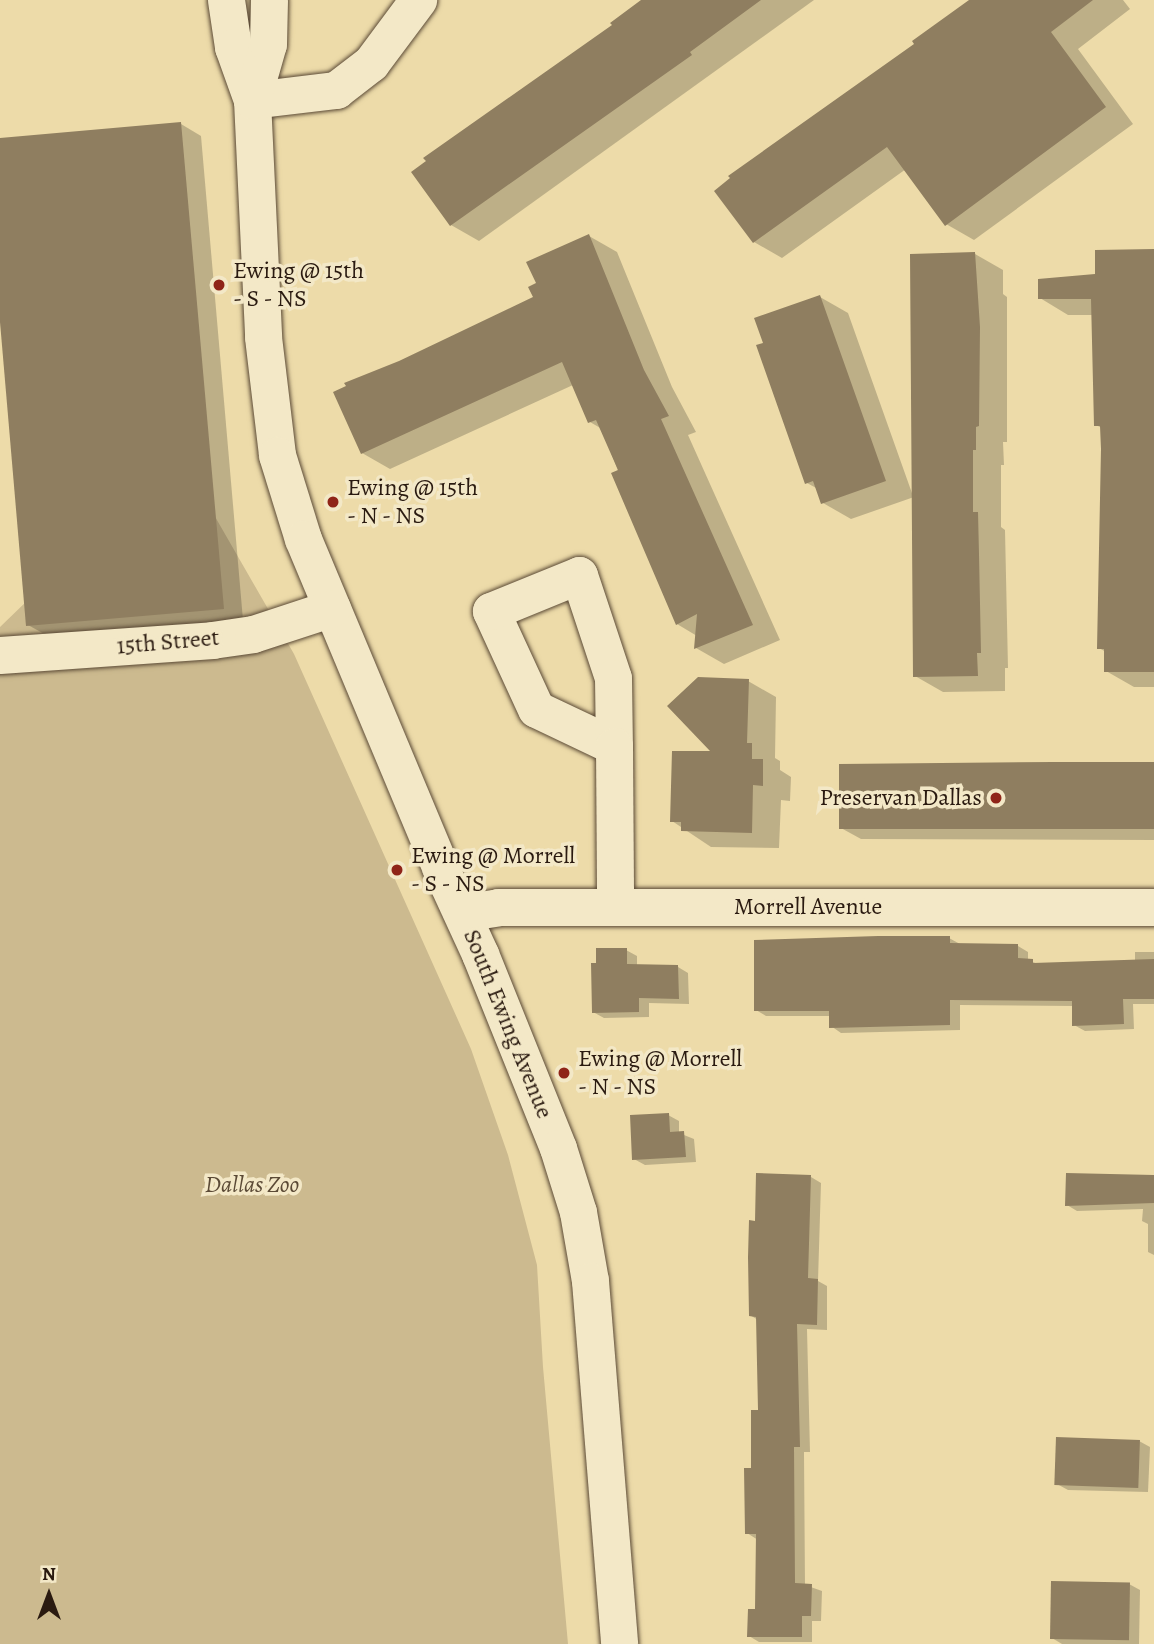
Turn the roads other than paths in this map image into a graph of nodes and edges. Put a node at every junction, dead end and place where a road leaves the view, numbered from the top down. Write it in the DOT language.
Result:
graph roads {
  1 [pos="226,0"];
  2 [pos="269,0"];
  3 [pos="418,0"];
  4 [pos="252,100"];
  5 [pos="332,608"];
  6 [pos="0,655"];
  7 [pos="614,746"];
  8 [pos="615,906"];
  9 [pos="1154,906"];
  10 [pos="462,913"];
  11 [pos="620,1644"];
  1 -- 4 [label="street, South Ewing Avenue"];
  2 -- 4 [label="street, South Ewing Avenue"];
  3 -- 4 [label="street"];
  4 -- 5 [label="street, South Ewing Avenue"];
  5 -- 6 [label="street, 15th Street"];
  5 -- 10 [label="street, South Ewing Avenue"];
  7 -- 7 [label="street"];
  7 -- 8 [label="street"];
  8 -- 9 [label="street, Morrell Avenue"];
  8 -- 10 [label="street, Morrell Avenue"];
  10 -- 11 [label="street, South Ewing Avenue"];
}
